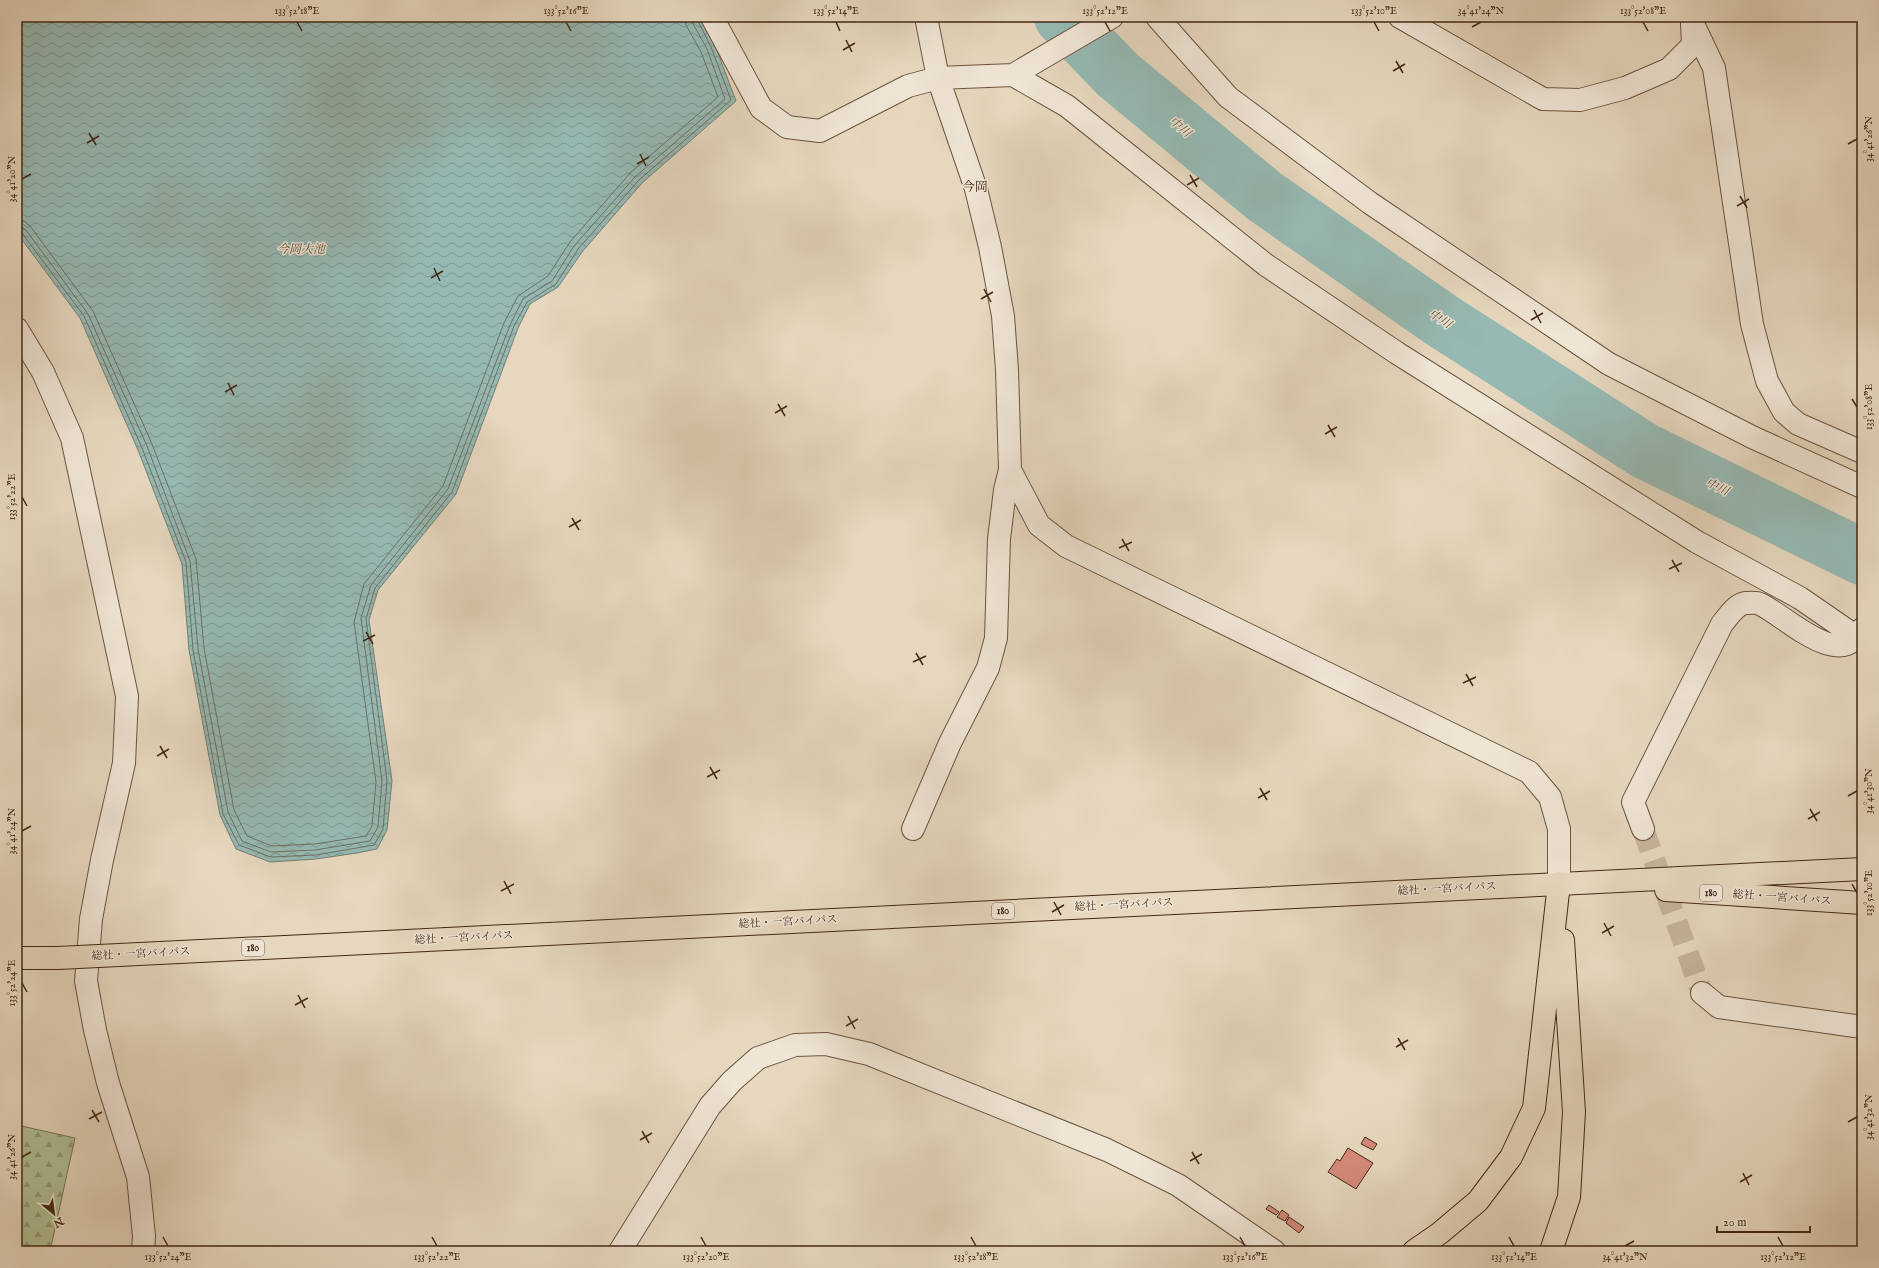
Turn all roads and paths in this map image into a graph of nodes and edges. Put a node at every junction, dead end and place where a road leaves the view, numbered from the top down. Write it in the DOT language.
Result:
graph roads {
  1 [pos="712,17"];
  2 [pos="926,17"];
  3 [pos="1112,17"];
  4 [pos="1157,17"];
  5 [pos="1400,17"];
  6 [pos="1690,21"];
  7 [pos="1019,71"];
  8 [pos="938,78"];
  9 [pos="17,329"];
  10 [pos="1862,452"];
  11 [pos="1010,470"];
  12 [pos="1862,487"];
  13 [pos="1861,635"];
  14 [pos="914,829"];
  15 [pos="1642,829"];
  16 [pos="1862,869"];
  17 [pos="1559,883"];
  18 [pos="1862,903"];
  19 [pos="17,958"];
  20 [pos="1702,993"];
  21 [pos="1862,1027"];
  22 [pos="143,1251"];
  23 [pos="620,1251"];
  24 [pos="1274,1251"];
  25 [pos="1414,1251"];
  26 [pos="1551,1251"];
  1 -- 8 [label="street"];
  2 -- 8 [label="street"];
  3 -- 7 [label="street"];
  4 -- 12 [label="street"];
  5 -- 6 [label="street"];
  6 -- 10 [label="street"];
  7 -- 8 [label="street"];
  7 -- 13 [label="street"];
  8 -- 11 [label="street"];
  9 -- 22 [label="street"];
  11 -- 14 [label="street"];
  11 -- 17 [label="street"];
  13 -- 15 [label="street"];
  16 -- 17 [label="highway, 総社・一宮バイパス / 180"];
  17 -- 18 [label="highway, 総社・一宮バイパス / 180"];
  17 -- 19 [label="highway, 総社・一宮バイパス / 180, bridge"];
  17 -- 25 [label="highway"];
  17 -- 26 [label="highway"];
  20 -- 21 [label="street"];
  23 -- 24 [label="street"];
}
